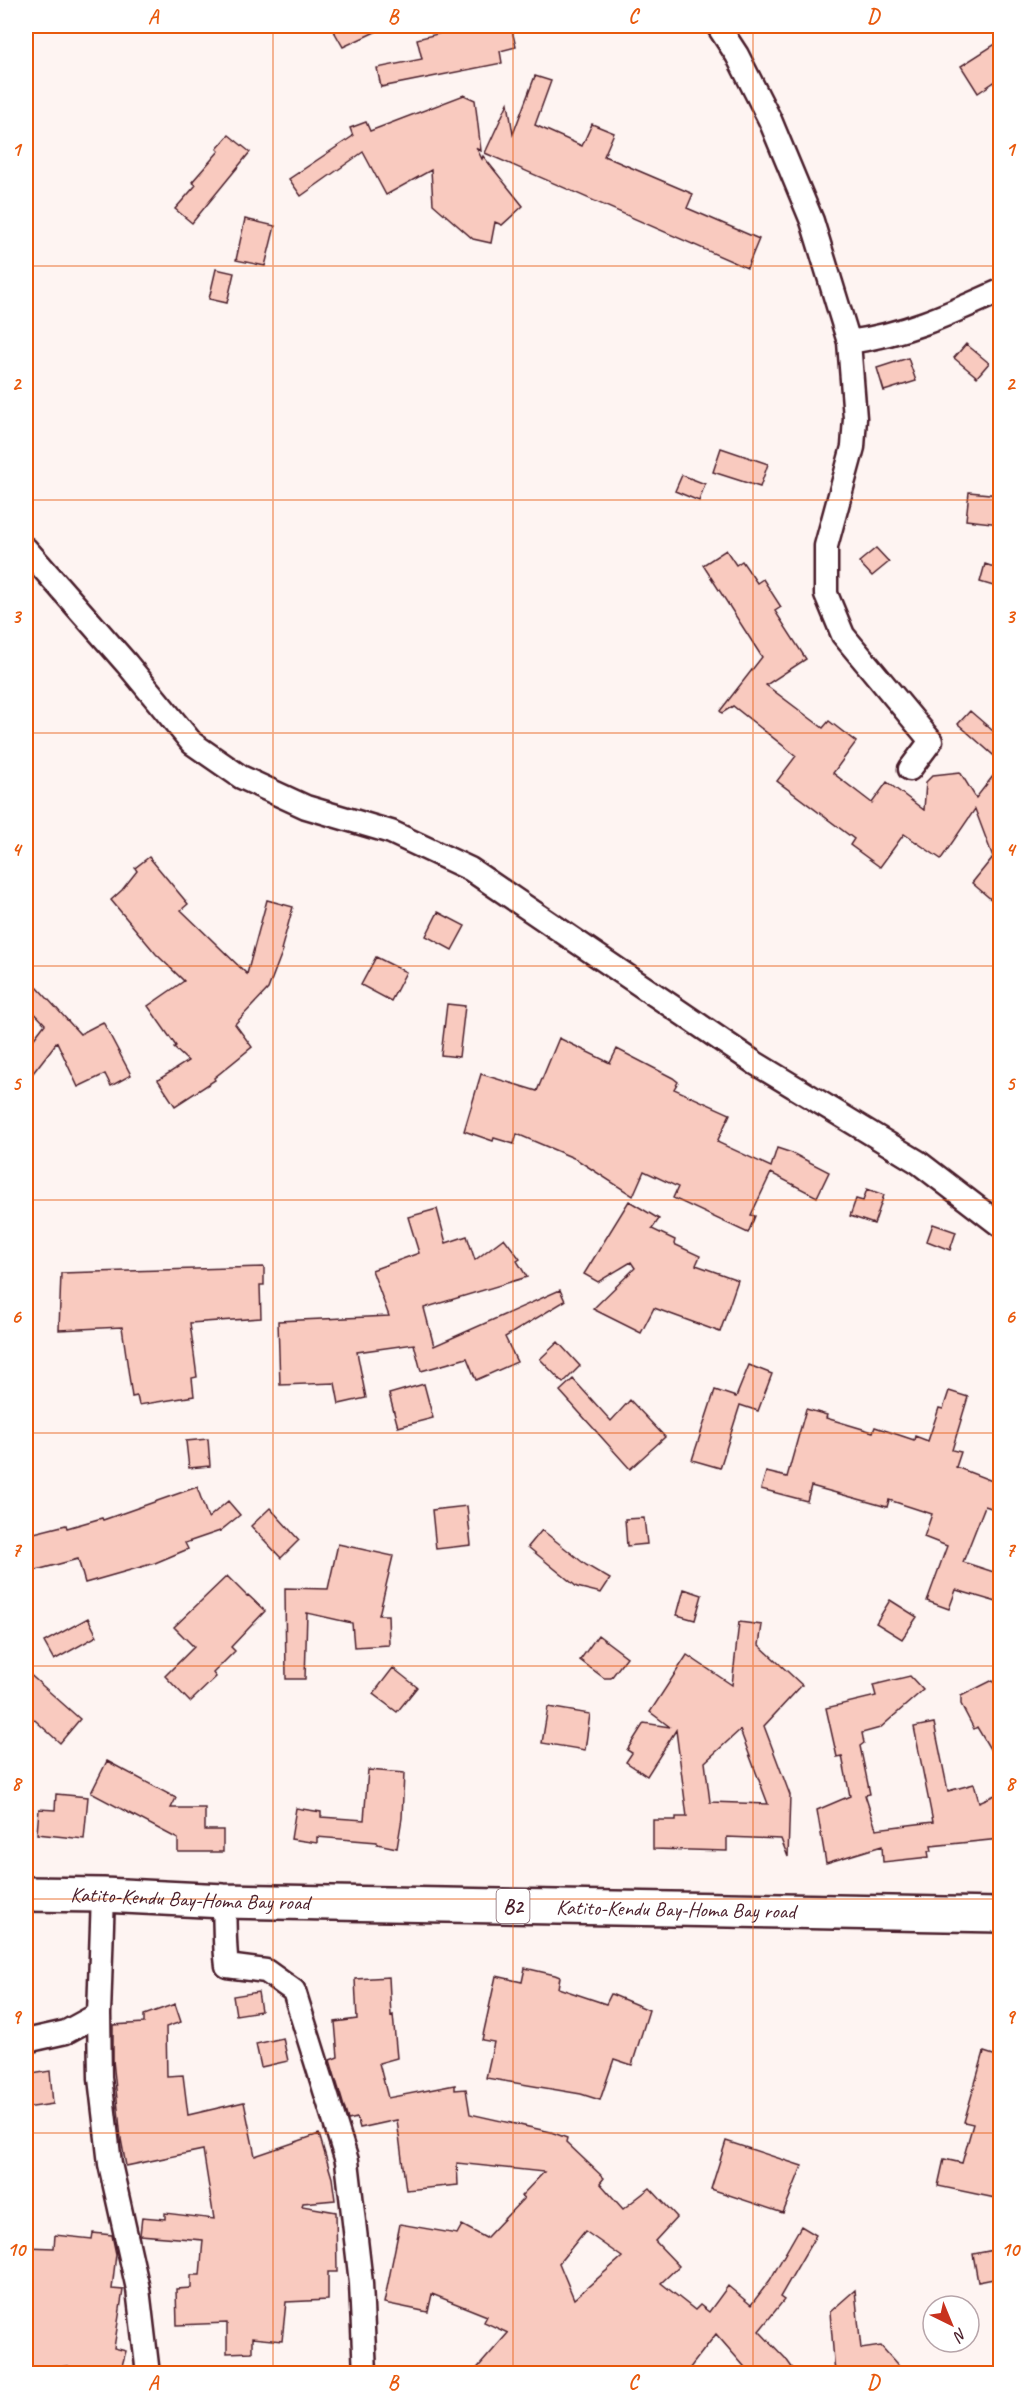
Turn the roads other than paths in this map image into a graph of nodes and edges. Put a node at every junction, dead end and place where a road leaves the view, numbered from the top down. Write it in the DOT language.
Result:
graph roads {
  1 [pos="718,26"];
  2 [pos="1000,291"];
  3 [pos="849,342"];
  4 [pos="26,549"];
  5 [pos="910,769"];
  6 [pos="1000,1225"];
  7 [pos="26,1894"];
  8 [pos="104,1895"];
  9 [pos="224,1901"];
  10 [pos="1000,1915"];
  11 [pos="99,2014"];
  12 [pos="26,2041"];
  13 [pos="148,2373"];
  14 [pos="365,2373"];
  1 -- 3 [label="street"];
  2 -- 3 [label="street"];
  3 -- 5 [label="street"];
  4 -- 6 [label="street"];
  7 -- 8 [label="highway, Katito-Kendu Bay-Homa Bay road / B2"];
  8 -- 9 [label="highway, Katito-Kendu Bay-Homa Bay road / B2"];
  8 -- 11 [label="street"];
  9 -- 10 [label="highway, Katito-Kendu Bay-Homa Bay road / B2"];
  9 -- 14 [label="street"];
  11 -- 12 [label="street"];
  11 -- 13 [label="street"];
}
